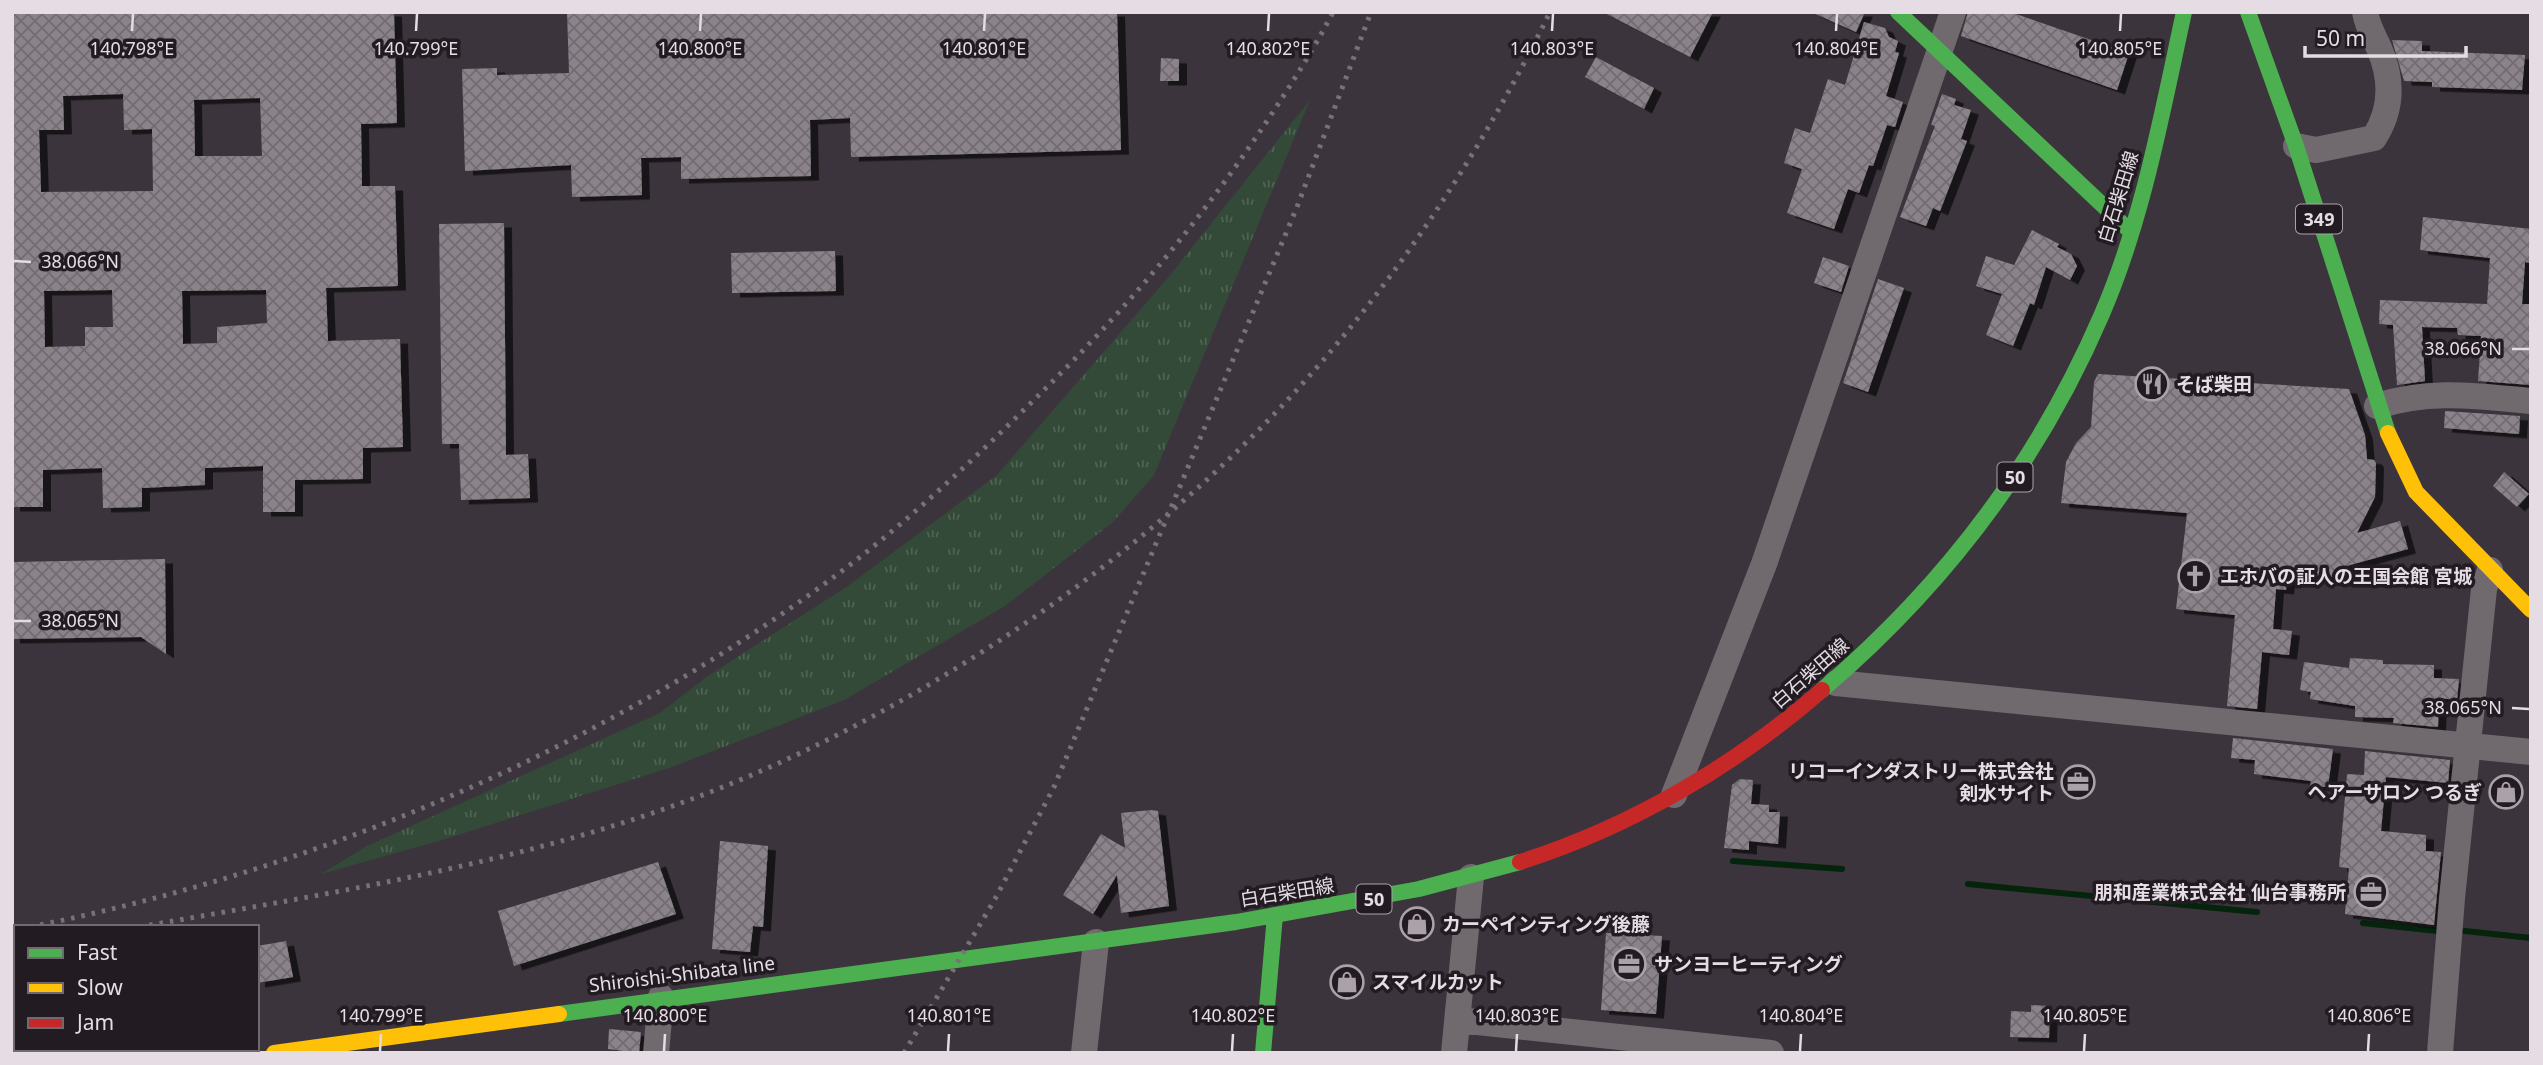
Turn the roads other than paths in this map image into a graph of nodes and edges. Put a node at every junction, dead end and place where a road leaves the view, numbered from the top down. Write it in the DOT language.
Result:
graph roads {
  1 [pos="1898,12"];
  2 [pos="1953,12"];
  3 [pos="2184,12"];
  4 [pos="2365,12"];
  5 [pos="2240,15"];
  6 [pos="1940,53"];
  7 [pos="2296,146"];
  8 [pos="2130,231"];
  9 [pos="2531,401"];
  10 [pos="2377,407"];
  11 [pos="2490,570"];
  12 [pos="2531,610"];
  13 [pos="1836,683"];
  14 [pos="2466,745"];
  15 [pos="2531,752"];
  16 [pos="1674,795"];
  17 [pos="1471,877"];
  18 [pos="1275,915"];
  19 [pos="1097,942"];
  20 [pos="662,997"];
  21 [pos="1458,1020"];
  22 [pos="424,1042"];
  23 [pos="274,1053"];
  24 [pos="656,1053"];
  25 [pos="1084,1053"];
  26 [pos="1263,1053"];
  27 [pos="1454,1053"];
  28 [pos="1771,1053"];
  29 [pos="2440,1053"];
  1 -- 6 [label="main road"];
  2 -- 6 [label="street"];
  3 -- 8 [label="main road, 白石柴田線 / 50"];
  4 -- 7 [label="street"];
  5 -- 7 [label="main road, 349"];
  6 -- 8 [label="main road"];
  6 -- 16 [label="street"];
  7 -- 10 [label="main road, 349"];
  8 -- 13 [label="main road, 白石柴田線 / 50"];
  9 -- 10 [label="street"];
  10 -- 11 [label="main road, 349"];
  11 -- 12 [label="main road, 349"];
  11 -- 14 [label="street"];
  13 -- 14 [label="street"];
  13 -- 16 [label="main road, 白石柴田線 / 50"];
  14 -- 15 [label="street"];
  14 -- 29 [label="street"];
  16 -- 17 [label="main road, 白石柴田線 / 50"];
  17 -- 18 [label="main road, 白石柴田線 / 50"];
  17 -- 21 [label="street"];
  18 -- 19 [label="main road, 白石柴田線 / 50"];
  18 -- 26 [label="main road"];
  19 -- 20 [label="main road, Shiroishi-Shibata line / 50"];
  19 -- 25 [label="street"];
  20 -- 22 [label="main road, Shiroishi-Shibata line / 50"];
  20 -- 24 [label="street"];
  21 -- 27 [label="street"];
  21 -- 28 [label="street"];
  22 -- 23 [label="main road, Shiroishi-Shibata line / 50"];
}
